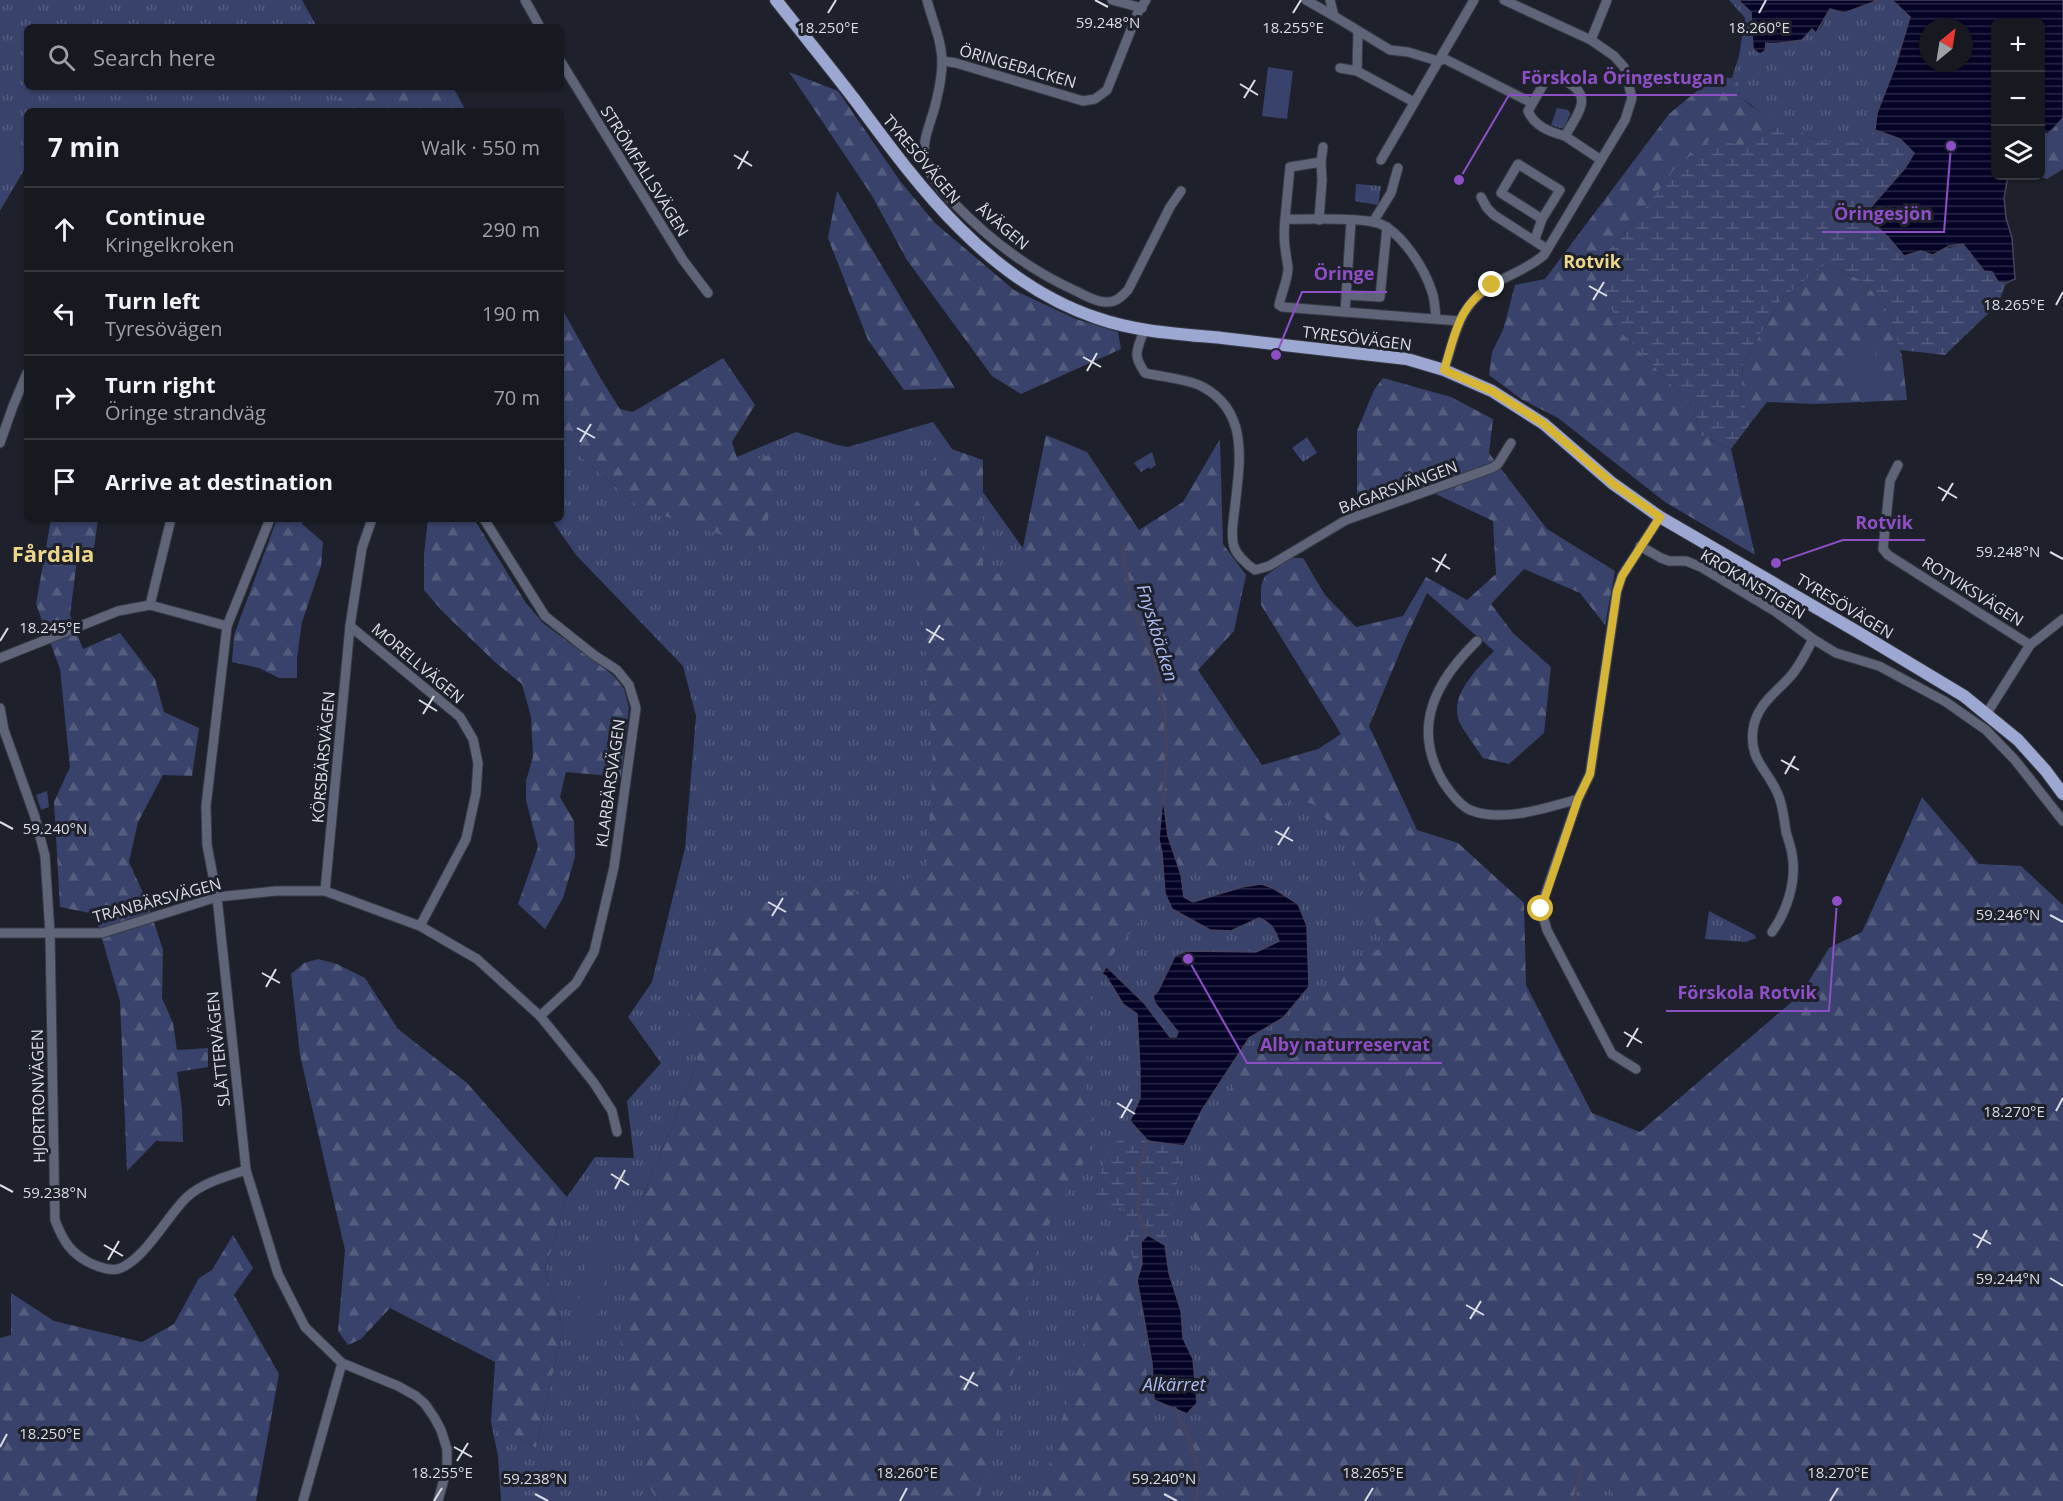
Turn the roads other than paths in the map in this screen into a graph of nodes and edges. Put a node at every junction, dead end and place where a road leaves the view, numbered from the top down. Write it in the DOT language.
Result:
graph roads {
  1 [pos="525,0"];
  2 [pos="776,0"];
  3 [pos="786,0"];
  4 [pos="927,0"];
  5 [pos="1112,0"];
  6 [pos="1306,0"];
  7 [pos="1330,0"];
  8 [pos="1474,0"];
  9 [pos="1504,0"];
  10 [pos="1607,0"];
  11 [pos="1142,7"];
  12 [pos="1334,16"];
  13 [pos="538,24"];
  14 [pos="1359,32"];
  15 [pos="1591,40"];
  16 [pos="1442,59"];
  17 [pos="942,61"];
  18 [pos="564,67"];
  19 [pos="1340,68"];
  20 [pos="1357,71"];
  21 [pos="854,99"];
  22 [pos="1414,102"];
  23 [pos="1532,103"];
  24 [pos="1565,136"];
  25 [pos="1323,147"];
  26 [pos="1381,160"];
  27 [pos="1601,160"];
  28 [pos="1321,162"];
  29 [pos="1398,168"];
  30 [pos="1181,191"];
  31 [pos="1481,197"];
  32 [pos="1285,219"];
  33 [pos="1542,219"];
  34 [pos="1319,220"];
  35 [pos="1352,221"];
  36 [pos="1373,222"];
  37 [pos="1387,227"];
  38 [pos="1534,239"];
  39 [pos="1547,249"];
  40 [pos="708,293"];
  41 [pos="1346,295"];
  42 [pos="1346,312"];
  43 [pos="1436,320"];
  44 [pos="1459,321"];
  45 [pos="1144,330"];
  46 [pos="1444,370"];
  47 [pos="24,380"];
  48 [pos="0,443"];
  49 [pos="1511,443"];
  50 [pos="1898,465"];
  51 [pos="1660,517"];
  52 [pos="170,522"];
  53 [pos="269,522"];
  54 [pos="371,522"];
  55 [pos="486,522"];
  56 [pos="1640,546"];
  57 [pos="150,605"];
  58 [pos="2063,619"];
  59 [pos="227,626"];
  60 [pos="350,626"];
  61 [pos="1813,639"];
  62 [pos="1477,641"];
  63 [pos="2030,645"];
  64 [pos="0,658"];
  65 [pos="0,708"];
  66 [pos="1987,713"];
  67 [pos="2063,794"];
  68 [pos="1578,799"];
  69 [pos="2063,821"];
  70 [pos="325,891"];
  71 [pos="217,897"];
  72 [pos="420,926"];
  73 [pos="1772,932"];
  74 [pos="0,933"];
  75 [pos="50,934"];
  76 [pos="540,1016"];
  77 [pos="1636,1068"];
  78 [pos="617,1132"];
  79 [pos="246,1170"];
  80 [pos="342,1363"];
  81 [pos="303,1501"];
  82 [pos="438,1501"];
  1 -- 13 [label="street"];
  2 -- 21 [label="main road, TYRESÖVÄGEN"];
  3 -- 21 [label="main road, TYRESÖVÄGEN"];
  4 -- 17 [label="street, ÅVÄGEN"];
  5 -- 11 [label="street, ÖRINGEBACKEN"];
  6 -- 12 [label="street"];
  7 -- 12 [label="street"];
  8 -- 16 [label="street"];
  9 -- 15 [label="street"];
  10 -- 15 [label="street"];
  11 -- 17 [label="street, ÖRINGEBACKEN"];
  12 -- 14 [label="street"];
  14 -- 16 [label="street"];
  14 -- 20 [label="street"];
  15 -- 27 [label="street"];
  16 -- 22 [label="street"];
  16 -- 23 [label="street"];
  17 -- 30 [label="street, ÅVÄGEN"];
  18 -- 40 [label="street, STRÖMFALLSVÄGEN"];
  19 -- 20 [label="street"];
  20 -- 22 [label="street"];
  21 -- 45 [label="main road, TYRESÖVÄGEN"];
  22 -- 26 [label="street"];
  23 -- 24 [label="street"];
  23 -- 24 [label="street"];
  24 -- 27 [label="street"];
  25 -- 28 [label="street"];
  27 -- 39 [label="street"];
  28 -- 32 [label="street"];
  28 -- 34 [label="street"];
  29 -- 36 [label="street"];
  31 -- 38 [label="street"];
  32 -- 34 [label="street"];
  32 -- 42 [label="street"];
  33 -- 33 [label="street"];
  33 -- 38 [label="street"];
  34 -- 35 [label="street"];
  35 -- 36 [label="street"];
  35 -- 41 [label="street"];
  36 -- 37 [label="street"];
  37 -- 41 [label="street"];
  37 -- 43 [label="street"];
  38 -- 39 [label="street"];
  39 -- 44 [label="street"];
  41 -- 42 [label="street"];
  42 -- 43 [label="street"];
  43 -- 44 [label="street"];
  44 -- 46 [label="street"];
  45 -- 46 [label="main road, TYRESÖVÄGEN"];
  45 -- 49 [label="street, BAGARSVÄNGEN"];
  46 -- 51 [label="main road, TYRESÖVÄGEN"];
  47 -- 48 [label="street"];
  50 -- 63 [label="street, ROTVIKSVÄGEN"];
  51 -- 56 [label="street"];
  51 -- 66 [label="main road, TYRESÖVÄGEN"];
  52 -- 57 [label="street"];
  53 -- 59 [label="street, SLÅTTERVÄGEN"];
  54 -- 60 [label="street, MORELLVÄGEN"];
  55 -- 76 [label="street, KLARBÄRSVÄGEN"];
  56 -- 61 [label="street, KROKANSTIGEN"];
  56 -- 68 [label="street"];
  57 -- 59 [label="street"];
  57 -- 64 [label="street"];
  58 -- 63 [label="street"];
  59 -- 71 [label="street, SLÅTTERVÄGEN"];
  60 -- 70 [label="street, KÖRSBÄRSVÄGEN"];
  60 -- 72 [label="street, MORELLVÄGEN"];
  61 -- 69 [label="street"];
  61 -- 73 [label="street, KROKANSTIGEN"];
  62 -- 68 [label="street"];
  63 -- 66 [label="street"];
  65 -- 75 [label="street"];
  66 -- 67 [label="main road, TYRESÖVÄGEN"];
  68 -- 77 [label="street"];
  70 -- 71 [label="street, TRANBÄRSVÄGEN"];
  70 -- 72 [label="street, TRANBÄRSVÄGEN"];
  71 -- 75 [label="street, TRANBÄRSVÄGEN"];
  71 -- 79 [label="street, SLÅTTERVÄGEN"];
  72 -- 76 [label="street, TRANBÄRSVÄGEN"];
  74 -- 75 [label="street, TRANBÄRSVÄGEN"];
  75 -- 79 [label="street, HJORTRONVÄGEN"];
  76 -- 78 [label="street, TRANBÄRSVÄGEN"];
  79 -- 80 [label="street, SLÅTTERVÄGEN"];
  80 -- 81 [label="street"];
  80 -- 82 [label="street, SLÅTTERVÄGEN"];
}
